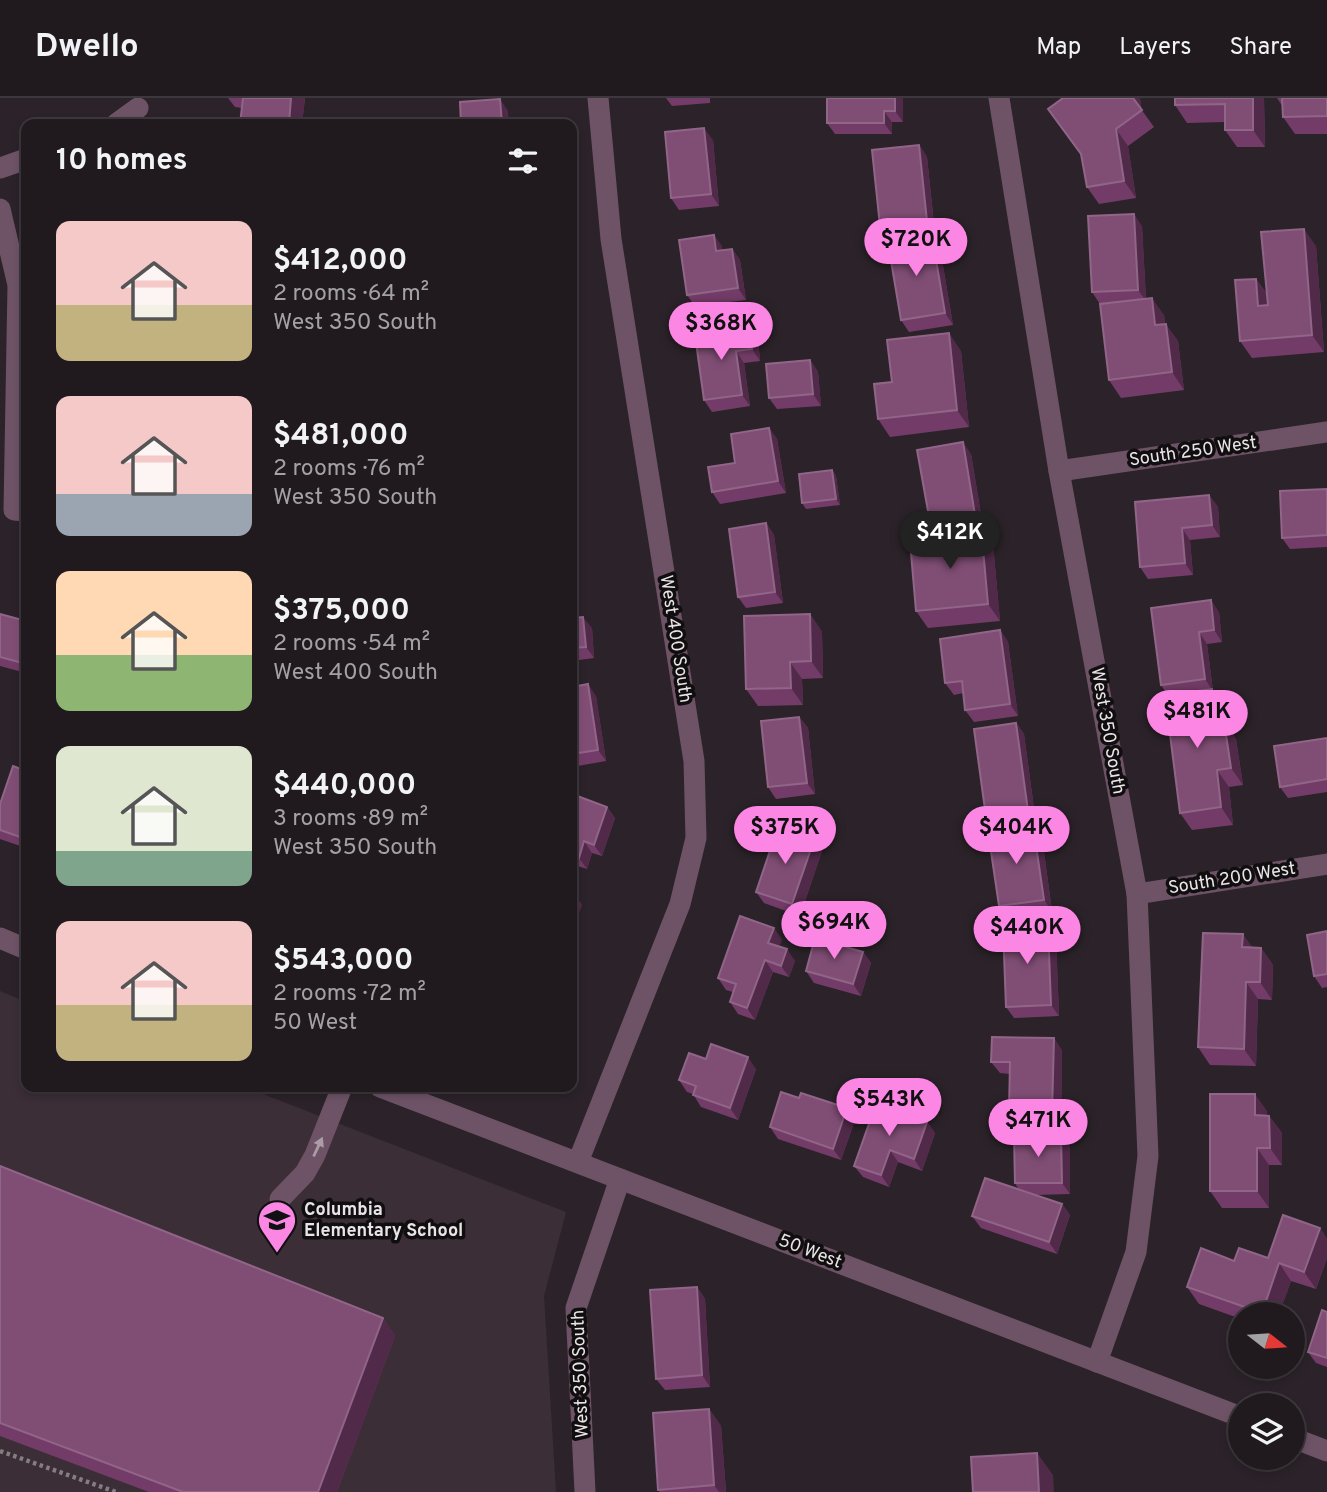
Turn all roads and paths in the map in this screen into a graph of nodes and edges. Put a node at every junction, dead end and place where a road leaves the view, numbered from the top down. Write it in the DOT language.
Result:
graph roads {
  1 [pos="598,98"];
  2 [pos="999,98"];
  3 [pos="138,108"];
  4 [pos="123,119"];
  5 [pos="21,161"];
  6 [pos="0,168"];
  7 [pos="0,209"];
  8 [pos="9,319"];
  9 [pos="1327,432"];
  10 [pos="1059,471"];
  11 [pos="20,511"];
  12 [pos="1327,864"];
  13 [pos="1137,894"];
  14 [pos="0,938"];
  15 [pos="21,947"];
  16 [pos="340,1092"];
  17 [pos="393,1092"];
  18 [pos="578,1162"];
  19 [pos="620,1179"];
  20 [pos="280,1199"];
  21 [pos="1097,1362"];
  22 [pos="1228,1413"];
  23 [pos="1305,1443"];
  24 [pos="0,1451"];
  25 [pos="1327,1451"];
  26 [pos="116,1492"];
  27 [pos="585,1492"];
  1 -- 18 [label="street, West 400 South"];
  2 -- 10 [label="street, West 350 South"];
  3 -- 4 [label="street"];
  5 -- 6 [label="street"];
  7 -- 8 [label="street"];
  8 -- 11 [label="street"];
  9 -- 10 [label="street, South 250 West"];
  10 -- 13 [label="street, West 350 South"];
  12 -- 13 [label="street, South 200 West"];
  13 -- 21 [label="street, West 350 South"];
  14 -- 15 [label="street"];
  20 -- 16 [label="street, one-way"];
  17 -- 18 [label="street, 50 West"];
  18 -- 19 [label="street, 50 West"];
  19 -- 21 [label="street, 50 West"];
  19 -- 27 [label="street, West 350 South"];
  21 -- 22 [label="street, 50 West"];
  23 -- 25 [label="street"];
  24 -- 26 [label="path"];
}
